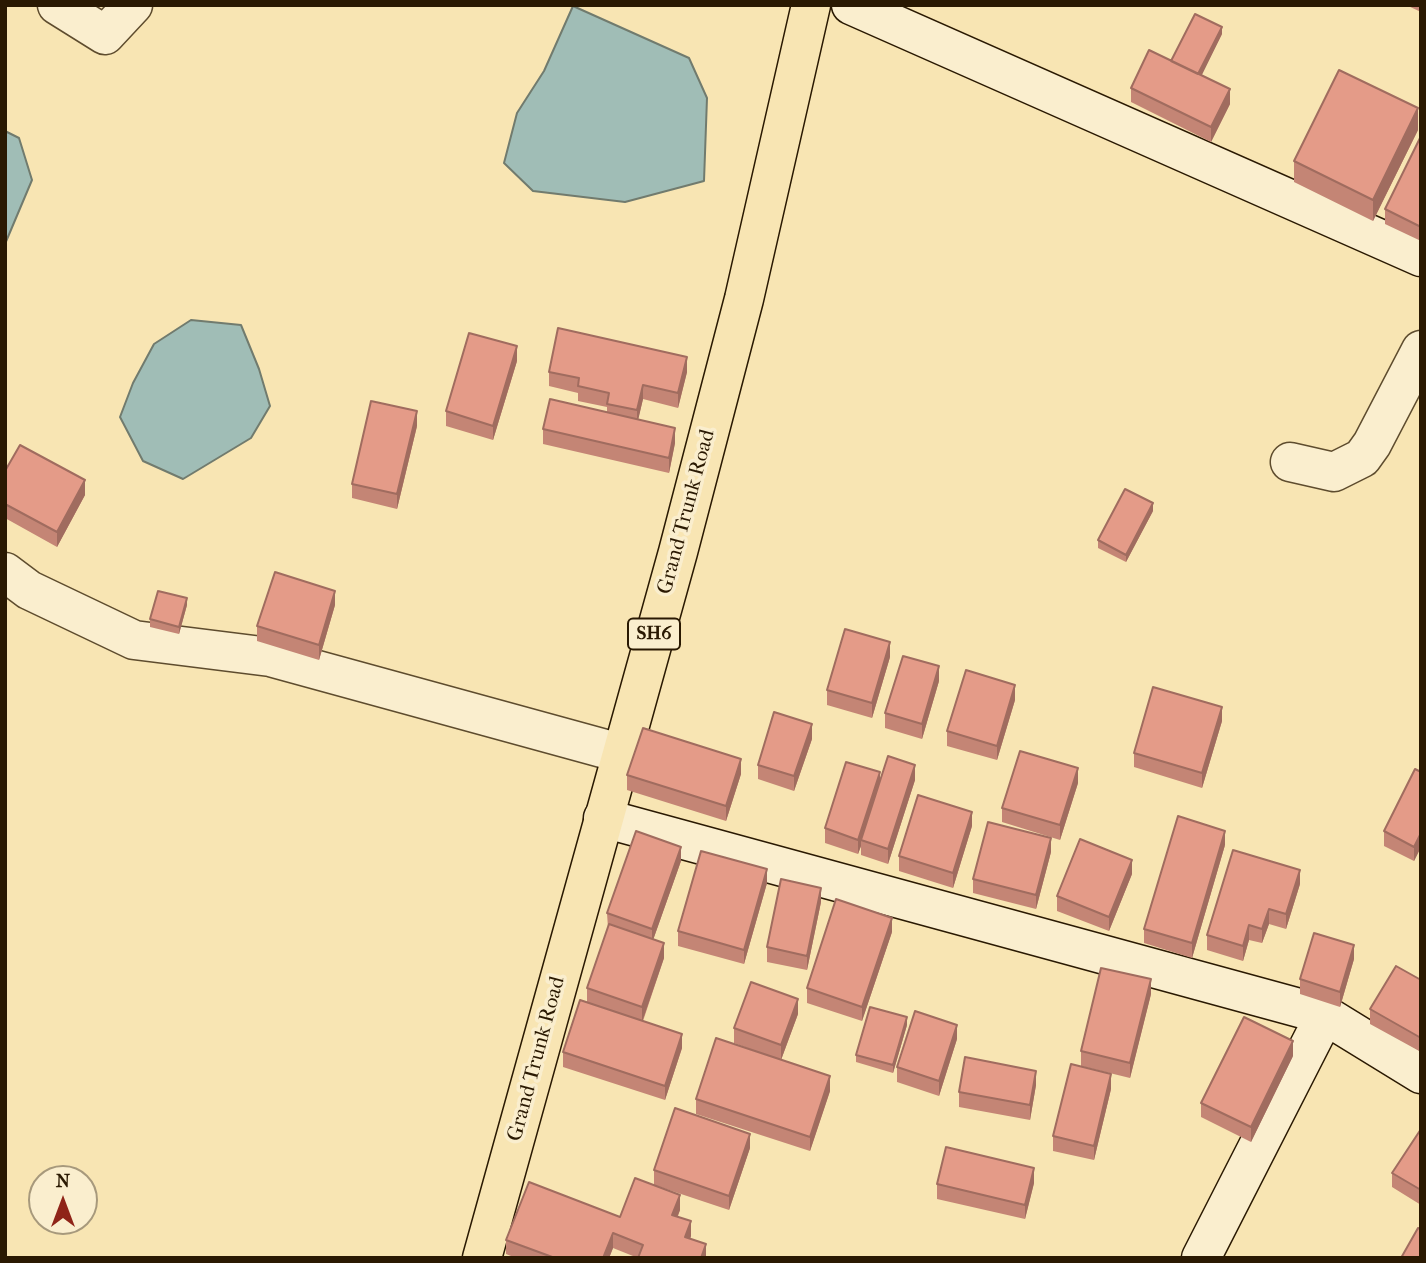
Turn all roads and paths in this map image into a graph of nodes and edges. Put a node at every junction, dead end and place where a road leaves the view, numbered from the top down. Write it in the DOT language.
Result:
graph roads {
  1 [pos="57,5"];
  2 [pos="133,5"];
  3 [pos="811,5"];
  4 [pos="851,5"];
  5 [pos="1421,257"];
  6 [pos="1421,350"];
  7 [pos="1290,462"];
  8 [pos="5,572"];
  9 [pos="620,753"];
  10 [pos="603,818"];
  11 [pos="1325,1015"];
  12 [pos="1421,1074"];
  13 [pos="482,1258"];
  14 [pos="1200,1258"];
  1 -- 2 [label="street"];
  3 -- 9 [label="main road, Grand Trunk Road / SH6"];
  4 -- 5 [label="street"];
  6 -- 7 [label="street"];
  8 -- 9 [label="street"];
  9 -- 10 [label="main road, Grand Trunk Road / SH6"];
  10 -- 11 [label="street"];
  10 -- 13 [label="main road, Grand Trunk Road / SH6"];
  11 -- 12 [label="street"];
  11 -- 14 [label="street"];
}
